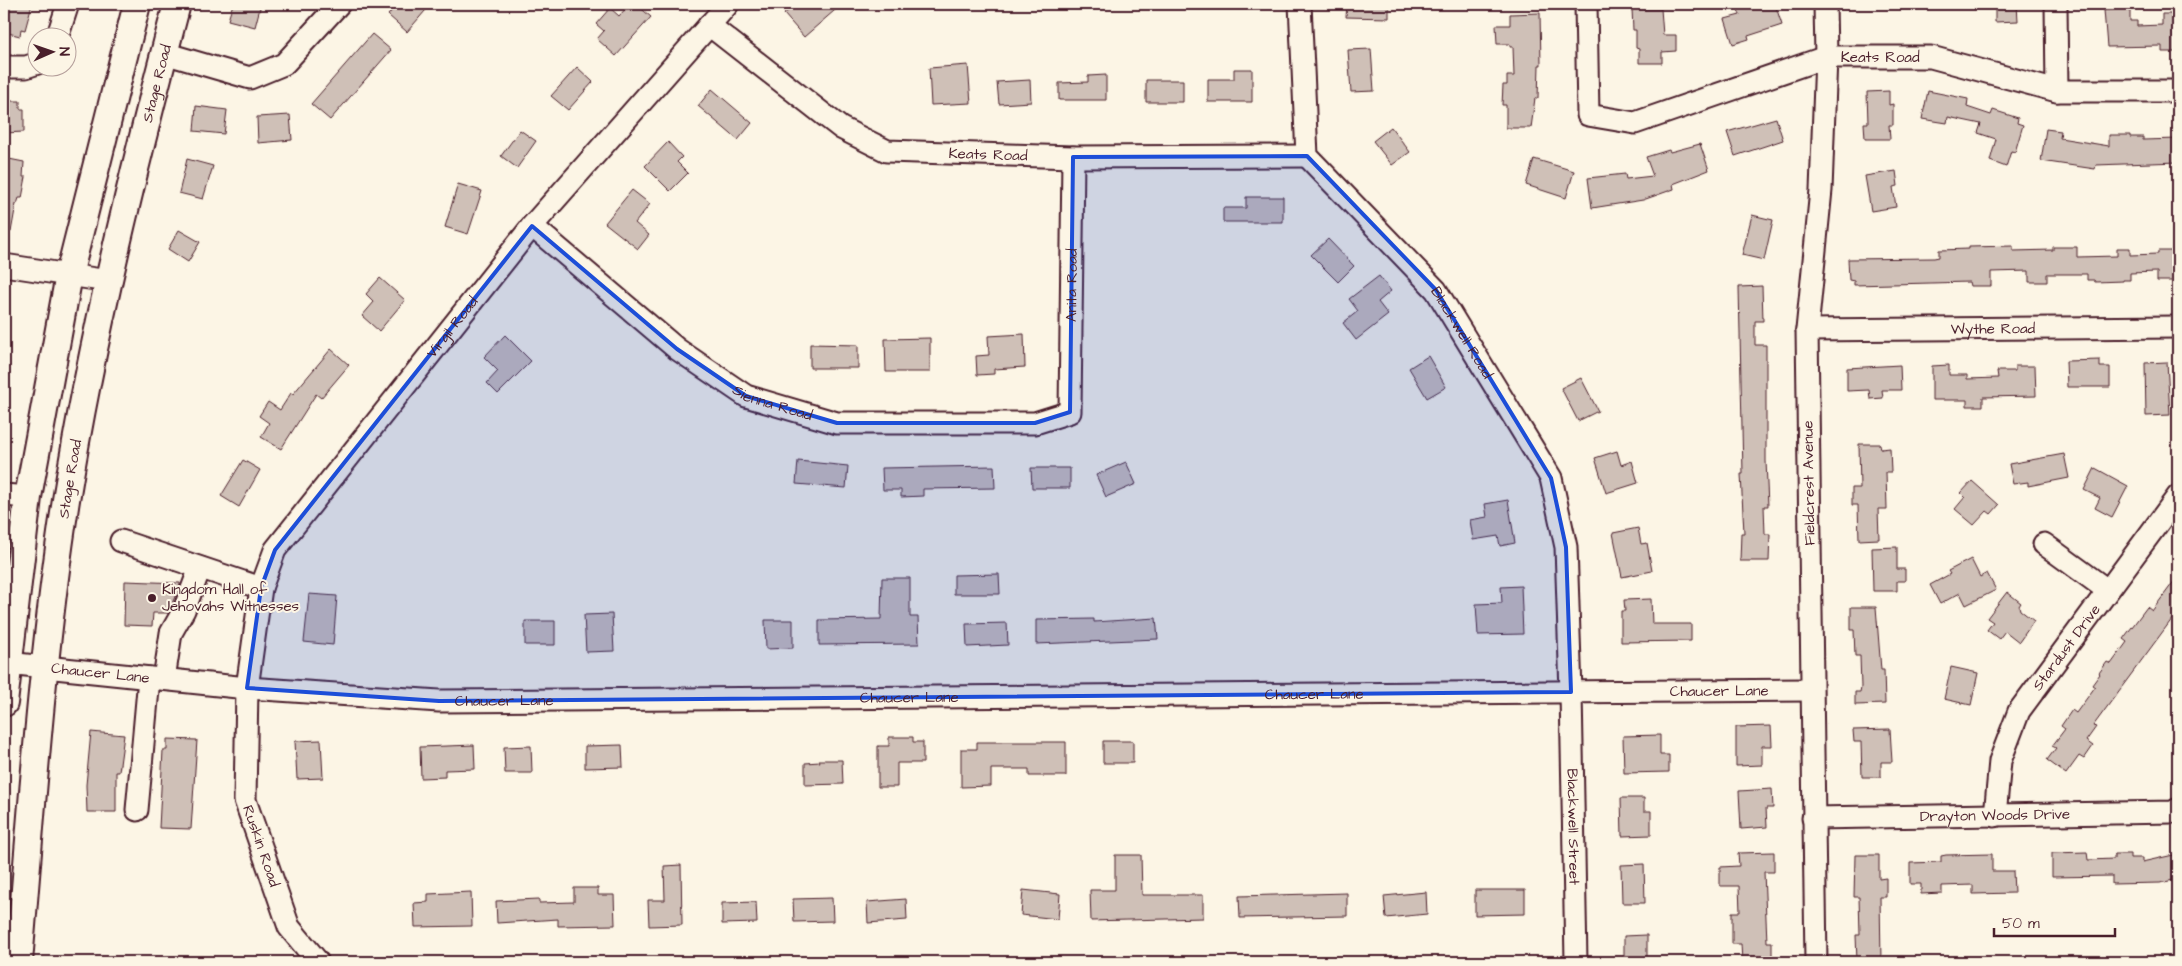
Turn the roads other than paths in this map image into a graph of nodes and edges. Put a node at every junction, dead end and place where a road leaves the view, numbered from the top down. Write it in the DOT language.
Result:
graph roads {
  1 [pos="68,4"];
  2 [pos="137,4"];
  3 [pos="177,4"];
  4 [pos="339,4"];
  5 [pos="728,4"];
  6 [pos="1300,4"];
  7 [pos="1586,4"];
  8 [pos="1825,4"];
  9 [pos="2056,4"];
  10 [pos="709,25"];
  11 [pos="60,28"];
  12 [pos="164,53"];
  13 [pos="1826,57"];
  14 [pos="28,66"];
  15 [pos="4,67"];
  16 [pos="2178,91"];
  17 [pos="2056,92"];
  18 [pos="1307,156"];
  19 [pos="1073,157"];
  20 [pos="532,226"];
  21 [pos="4,265"];
  22 [pos="69,275"];
  23 [pos="108,281"];
  24 [pos="2178,327"];
  25 [pos="1807,330"];
  26 [pos="1070,412"];
  27 [pos="16,496"];
  28 [pos="2178,496"];
  29 [pos="121,541"];
  30 [pos="2044,544"];
  31 [pos="200,568"];
  32 [pos="261,588"];
  33 [pos="2107,590"];
  34 [pos="7,663"];
  35 [pos="45,667"];
  36 [pos="156,679"];
  37 [pos="247,688"];
  38 [pos="1812,690"];
  39 [pos="1571,692"];
  40 [pos="4,703"];
  41 [pos="2178,809"];
  42 [pos="137,810"];
  43 [pos="1995,816"];
  44 [pos="1813,818"];
  45 [pos="18,962"];
  46 [pos="318,962"];
  47 [pos="1576,962"];
  48 [pos="1816,962"];
  1 -- 11 [label="street"];
  2 -- 22 [label="main road"];
  3 -- 12 [label="main road, Stage Road"];
  4 -- 12 [label="street"];
  5 -- 10 [label="street, Virgil Road"];
  6 -- 18 [label="street"];
  7 -- 13 [label="street, Keats Road"];
  8 -- 13 [label="street, Fieldcrest Avenue"];
  9 -- 17 [label="street"];
  10 -- 19 [label="street, Keats Road"];
  10 -- 20 [label="street, Virgil Road"];
  12 -- 23 [label="main road, Stage Road"];
  13 -- 17 [label="street, Keats Road"];
  13 -- 25 [label="street, Fieldcrest Avenue"];
  14 -- 15 [label="street"];
  16 -- 17 [label="street, Keats Road"];
  18 -- 19 [label="street, Keats Road"];
  18 -- 39 [label="street, Blackwell Road"];
  19 -- 26 [label="street, Anita Road"];
  20 -- 26 [label="street, Sienna Road"];
  20 -- 32 [label="street, Virgil Road"];
  21 -- 22 [label="street"];
  22 -- 23 [label="street"];
  22 -- 27 [label="main road"];
  23 -- 35 [label="main road, Stage Road"];
  24 -- 25 [label="street, Wythe Road"];
  25 -- 38 [label="street, Fieldcrest Avenue"];
  27 -- 34 [label="main road"];
  28 -- 33 [label="street, Stardust Drive"];
  29 -- 31 [label="street"];
  30 -- 33 [label="street"];
  31 -- 32 [label="street"];
  31 -- 36 [label="street"];
  32 -- 37 [label="street, Virgil Road"];
  33 -- 43 [label="street, Stardust Drive"];
  34 -- 35 [label="street, Chaucer Lane"];
  34 -- 40 [label="main road"];
  35 -- 36 [label="street, Chaucer Lane"];
  35 -- 45 [label="main road, Stage Road"];
  36 -- 37 [label="street, Chaucer Lane"];
  36 -- 42 [label="street"];
  37 -- 39 [label="street, Chaucer Lane"];
  37 -- 46 [label="street, Ruskin Road"];
  38 -- 39 [label="street, Chaucer Lane"];
  38 -- 44 [label="street, Fieldcrest Avenue"];
  39 -- 47 [label="street, Blackwell Street"];
  41 -- 43 [label="street, Drayton Woods Drive"];
  43 -- 44 [label="street, Drayton Woods Drive"];
  44 -- 48 [label="street, Fieldcrest Avenue"];
}
